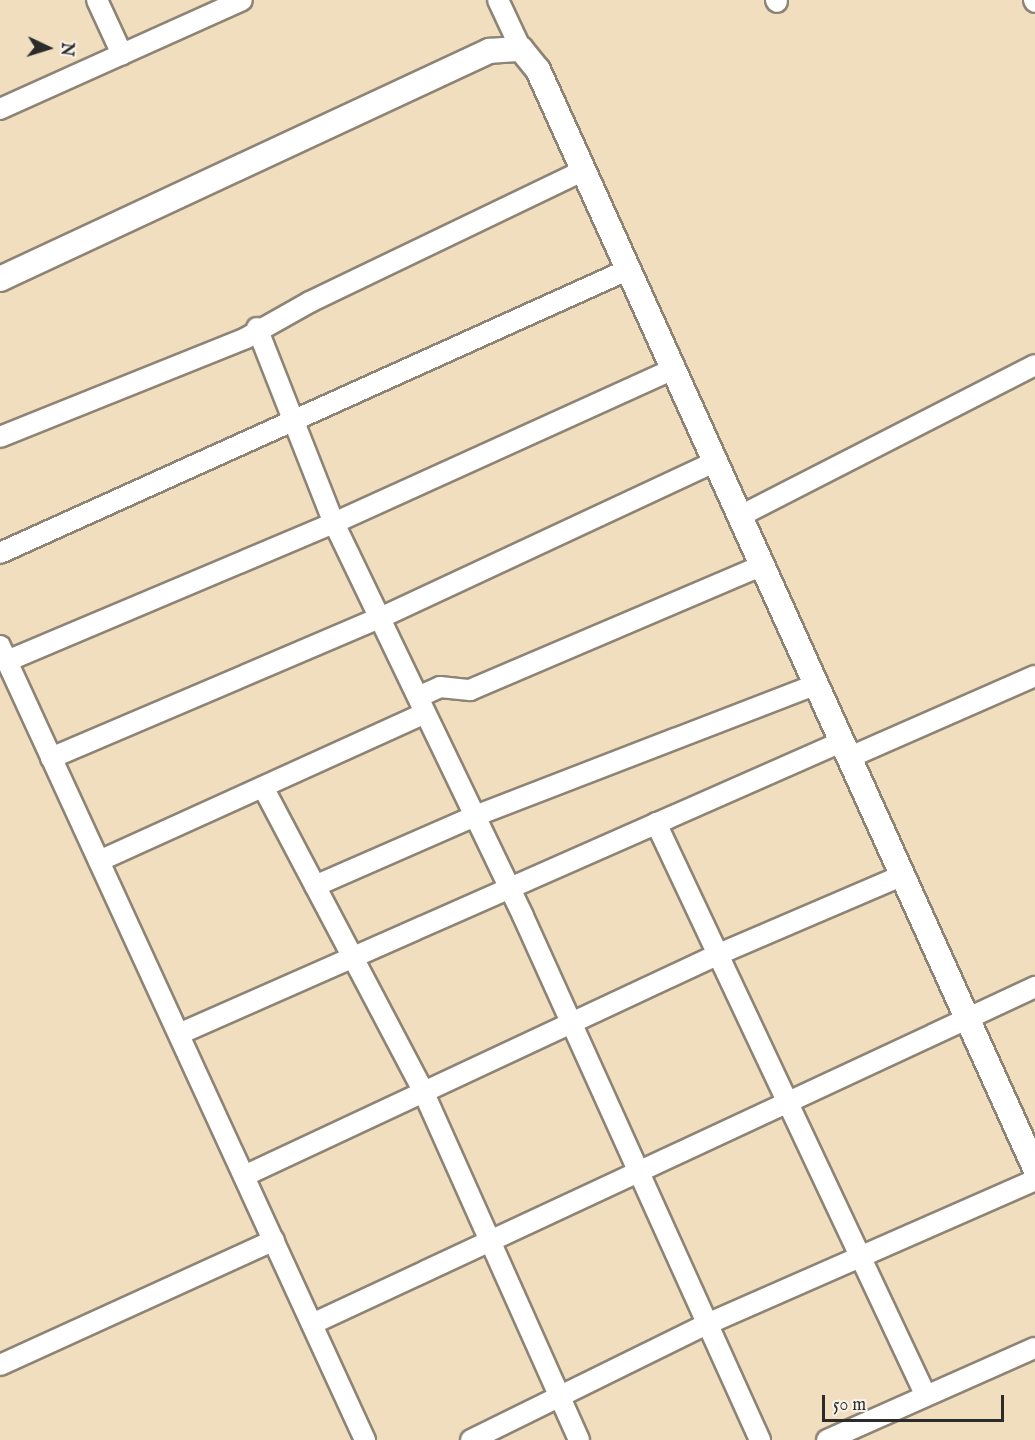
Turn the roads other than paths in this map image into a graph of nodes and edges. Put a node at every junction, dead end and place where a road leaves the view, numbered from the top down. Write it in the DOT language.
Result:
graph roads {
  1 [pos="97,0"];
  2 [pos="242,0"];
  3 [pos="498,0"];
  4 [pos="521,49"];
  5 [pos="122,54"];
  6 [pos="0,109"];
  7 [pos="582,171"];
  8 [pos="627,270"];
  9 [pos="0,279"];
  10 [pos="257,328"];
  11 [pos="1035,365"];
  12 [pos="672,370"];
  13 [pos="293,424"];
  14 [pos="0,437"];
  15 [pos="714,462"];
  16 [pos="740,516"];
  17 [pos="334,523"];
  18 [pos="0,553"];
  19 [pos="763,566"];
  20 [pos="380,618"];
  21 [pos="3,654"];
  22 [pos="1035,676"];
  23 [pos="815,685"];
  24 [pos="422,705"];
  25 [pos="845,750"];
  26 [pos="51,758"];
  27 [pos="263,787"];
  28 [pos="475,816"];
  29 [pos="656,823"];
  30 [pos="99,861"];
  31 [pos="901,876"];
  32 [pos="315,886"];
  33 [pos="508,886"];
  34 [pos="719,954"];
  35 [pos="352,957"];
  36 [pos="1035,987"];
  37 [pos="965,1016"];
  38 [pos="570,1022"];
  39 [pos="179,1034"];
  40 [pos="423,1091"];
  41 [pos="786,1102"];
  42 [pos="1035,1168"];
  43 [pos="638,1173"];
  44 [pos="244,1176"];
  45 [pos="1035,1180"];
  46 [pos="274,1240"];
  47 [pos="491,1241"];
  48 [pos="860,1257"];
  49 [pos="312,1324"];
  50 [pos="705,1325"];
  51 [pos="1035,1348"];
  52 [pos="0,1365"];
  53 [pos="560,1396"];
  54 [pos="926,1396"];
  55 [pos="365,1440"];
  56 [pos="471,1440"];
  57 [pos="579,1440"];
  58 [pos="760,1440"];
  59 [pos="827,1440"];
  1 -- 5 [label="street"];
  2 -- 5 [label="street"];
  3 -- 4 [label="street"];
  4 -- 7 [label="street"];
  4 -- 9 [label="street"];
  5 -- 6 [label="street"];
  7 -- 8 [label="street"];
  7 -- 10 [label="street"];
  8 -- 12 [label="street"];
  8 -- 13 [label="street"];
  10 -- 13 [label="street"];
  10 -- 14 [label="street"];
  11 -- 16 [label="street"];
  12 -- 15 [label="street"];
  12 -- 17 [label="street"];
  13 -- 17 [label="street"];
  13 -- 18 [label="street"];
  15 -- 16 [label="street"];
  15 -- 20 [label="street"];
  16 -- 19 [label="street"];
  17 -- 20 [label="street"];
  17 -- 21 [label="street"];
  19 -- 23 [label="street"];
  19 -- 24 [label="street"];
  20 -- 24 [label="street"];
  20 -- 26 [label="street"];
  21 -- 26 [label="street"];
  22 -- 25 [label="street"];
  23 -- 25 [label="street"];
  23 -- 28 [label="street"];
  24 -- 27 [label="street"];
  24 -- 28 [label="street"];
  25 -- 29 [label="street"];
  25 -- 31 [label="street"];
  26 -- 30 [label="street"];
  27 -- 30 [label="street"];
  27 -- 32 [label="street"];
  28 -- 32 [label="street"];
  28 -- 33 [label="street"];
  29 -- 33 [label="street"];
  29 -- 34 [label="street"];
  30 -- 39 [label="street"];
  31 -- 34 [label="street"];
  31 -- 37 [label="street"];
  32 -- 35 [label="street"];
  33 -- 35 [label="street"];
  33 -- 38 [label="street"];
  34 -- 38 [label="street"];
  34 -- 41 [label="street"];
  35 -- 39 [label="street"];
  35 -- 40 [label="street"];
  36 -- 37 [label="street"];
  37 -- 41 [label="street"];
  37 -- 42 [label="street"];
  38 -- 40 [label="street"];
  38 -- 43 [label="street"];
  39 -- 44 [label="street"];
  40 -- 44 [label="street"];
  40 -- 47 [label="street"];
  41 -- 43 [label="street"];
  41 -- 48 [label="street"];
  43 -- 47 [label="street"];
  43 -- 50 [label="street"];
  44 -- 46 [label="street"];
  45 -- 48 [label="street"];
  46 -- 49 [label="street"];
  46 -- 52 [label="street"];
  47 -- 49 [label="street"];
  47 -- 53 [label="street"];
  48 -- 50 [label="street"];
  48 -- 54 [label="street"];
  49 -- 55 [label="street"];
  50 -- 53 [label="street"];
  50 -- 58 [label="street"];
  51 -- 54 [label="street"];
  53 -- 56 [label="street"];
  53 -- 57 [label="street"];
  54 -- 59 [label="street"];
}
